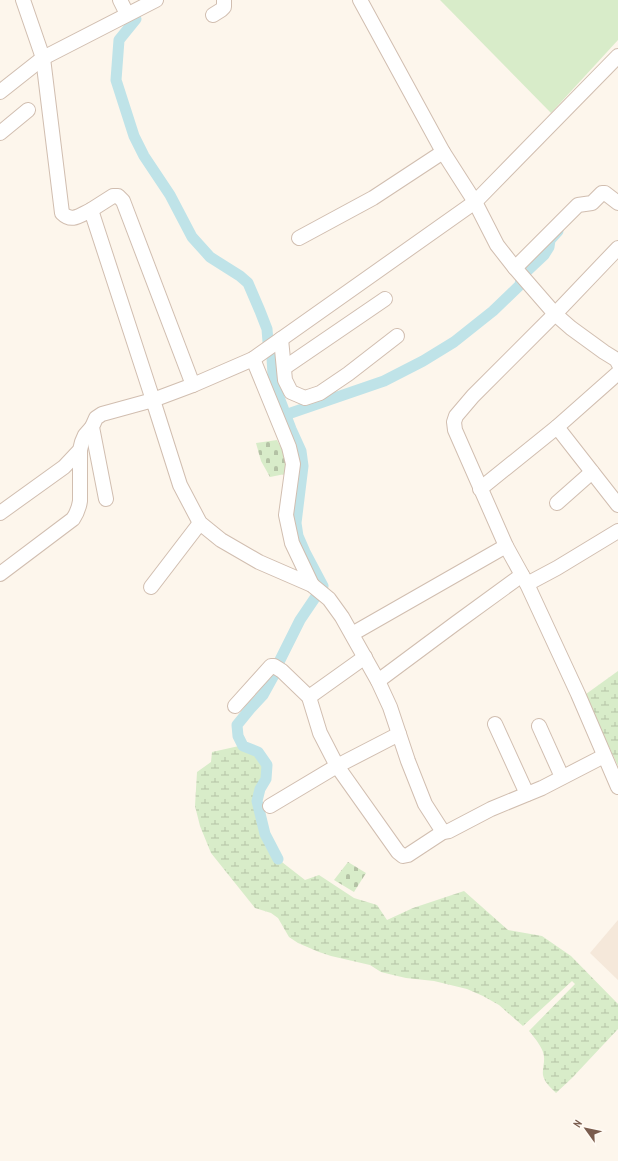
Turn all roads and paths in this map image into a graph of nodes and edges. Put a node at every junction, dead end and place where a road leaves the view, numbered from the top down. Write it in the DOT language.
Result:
graph roads {
  1 [pos="23,0"];
  2 [pos="120,0"];
  3 [pos="156,0"];
  4 [pos="224,0"];
  5 [pos="360,0"];
  6 [pos="127,14"];
  7 [pos="213,15"];
  8 [pos="618,56"];
  9 [pos="43,58"];
  10 [pos="0,92"];
  11 [pos="28,110"];
  12 [pos="0,132"];
  13 [pos="443,152"];
  14 [pos="475,202"];
  15 [pos="618,203"];
  16 [pos="91,210"];
  17 [pos="299,238"];
  18 [pos="618,248"];
  19 [pos="515,268"];
  20 [pos="385,299"];
  21 [pos="555,314"];
  22 [pos="397,336"];
  23 [pos="277,342"];
  24 [pos="257,356"];
  25 [pos="618,362"];
  26 [pos="284,368"];
  27 [pos="618,373"];
  28 [pos="193,385"];
  29 [pos="153,400"];
  30 [pos="92,427"];
  31 [pos="557,427"];
  32 [pos="80,450"];
  33 [pos="592,472"];
  34 [pos="480,489"];
  35 [pos="106,499"];
  36 [pos="557,503"];
  37 [pos="617,504"];
  38 [pos="0,513"];
  39 [pos="200,524"];
  40 [pos="618,532"];
  41 [pos="506,546"];
  42 [pos="0,574"];
  43 [pos="525,579"];
  44 [pos="151,587"];
  45 [pos="316,588"];
  46 [pos="352,634"];
  47 [pos="366,657"];
  48 [pos="378,681"];
  49 [pos="309,697"];
  50 [pos="235,706"];
  51 [pos="495,724"];
  52 [pos="539,726"];
  53 [pos="399,734"];
  54 [pos="604,756"];
  55 [pos="337,766"];
  56 [pos="562,777"];
  57 [pos="618,787"];
  58 [pos="527,794"];
  59 [pos="270,806"];
  60 [pos="443,832"];
  1 -- 9 [label="street"];
  2 -- 6 [label="street"];
  3 -- 6 [label="street"];
  4 -- 7 [label="street"];
  5 -- 13 [label="street"];
  6 -- 9 [label="street"];
  8 -- 14 [label="street"];
  9 -- 10 [label="street"];
  9 -- 16 [label="street"];
  11 -- 12 [label="street"];
  13 -- 14 [label="street"];
  13 -- 17 [label="street"];
  14 -- 19 [label="street"];
  14 -- 23 [label="street"];
  15 -- 19 [label="street"];
  16 -- 28 [label="street"];
  16 -- 29 [label="street"];
  18 -- 21 [label="street"];
  19 -- 21 [label="street"];
  20 -- 26 [label="street"];
  21 -- 25 [label="street"];
  21 -- 34 [label="street"];
  22 -- 26 [label="street"];
  23 -- 24 [label="street"];
  23 -- 26 [label="street"];
  24 -- 28 [label="street"];
  24 -- 45 [label="street"];
  27 -- 31 [label="street"];
  28 -- 29 [label="street"];
  29 -- 30 [label="street"];
  29 -- 39 [label="street"];
  30 -- 32 [label="street"];
  30 -- 35 [label="street"];
  31 -- 33 [label="street"];
  31 -- 34 [label="street"];
  32 -- 38 [label="street"];
  32 -- 42 [label="street"];
  33 -- 36 [label="street"];
  33 -- 37 [label="street"];
  34 -- 41 [label="street"];
  39 -- 44 [label="street"];
  39 -- 45 [label="street"];
  40 -- 43 [label="street"];
  41 -- 43 [label="street"];
  41 -- 46 [label="street"];
  43 -- 48 [label="street"];
  43 -- 54 [label="street"];
  45 -- 46 [label="street"];
  46 -- 47 [label="street"];
  47 -- 48 [label="street"];
  47 -- 49 [label="street"];
  48 -- 53 [label="street"];
  49 -- 50 [label="street"];
  49 -- 55 [label="street"];
  51 -- 58 [label="street"];
  52 -- 56 [label="street"];
  53 -- 55 [label="street"];
  53 -- 60 [label="street"];
  54 -- 56 [label="street"];
  54 -- 57 [label="street"];
  55 -- 59 [label="street"];
  55 -- 60 [label="street"];
  56 -- 58 [label="street"];
  58 -- 60 [label="street"];
}
